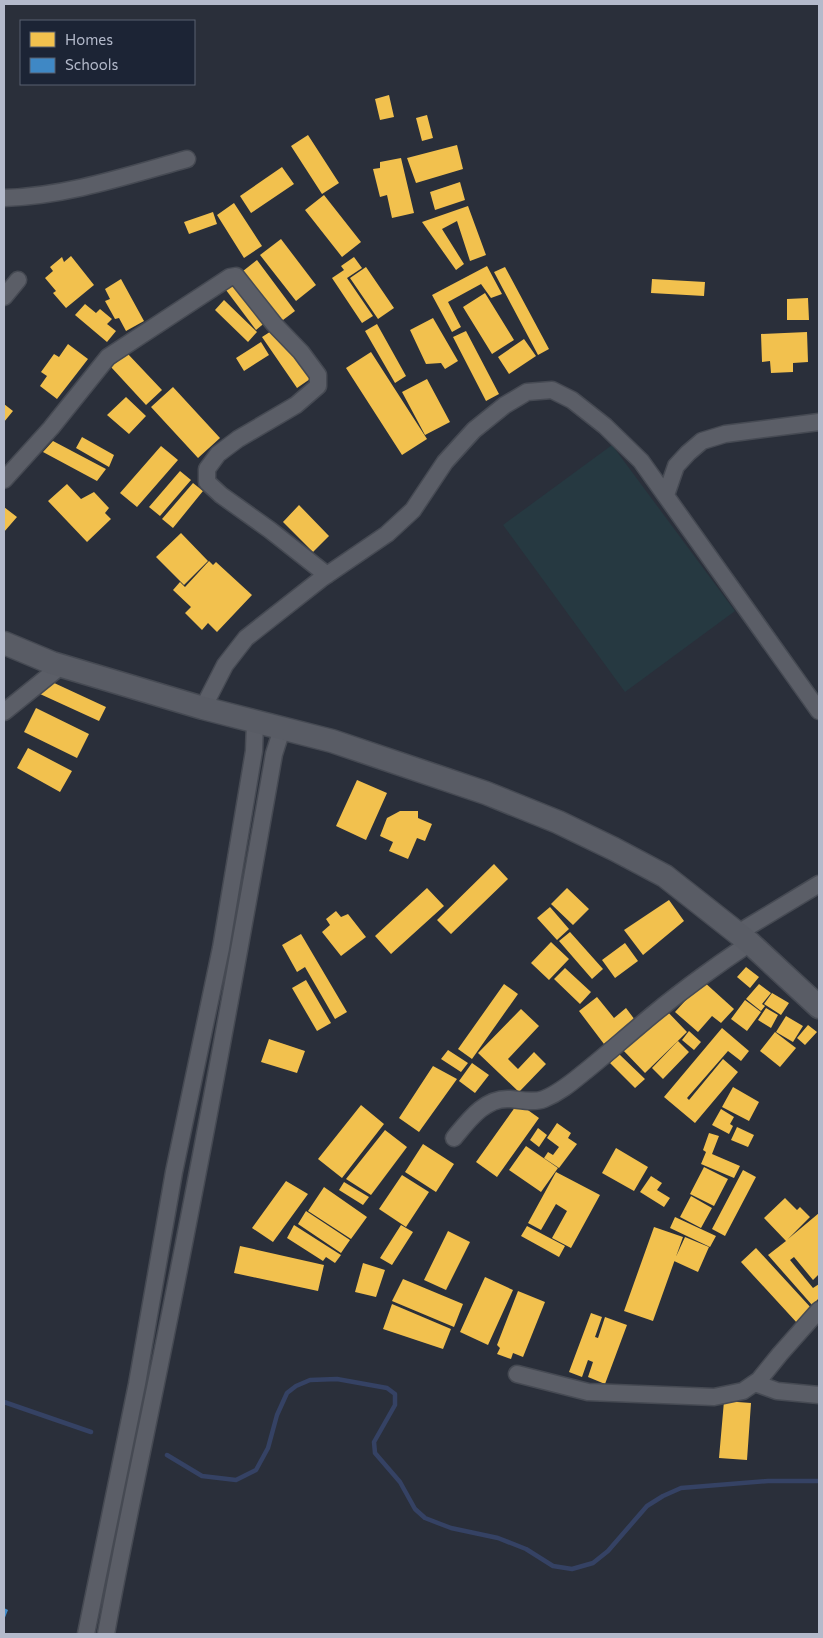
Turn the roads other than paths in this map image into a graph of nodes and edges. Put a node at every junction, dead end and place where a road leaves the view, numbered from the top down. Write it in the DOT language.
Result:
graph roads {
  1 [pos="187,159"];
  2 [pos="4,198"];
  3 [pos="18,280"];
  4 [pos="4,297"];
  5 [pos="819,422"];
  6 [pos="4,480"];
  7 [pos="666,496"];
  8 [pos="326,575"];
  9 [pos="4,643"];
  10 [pos="61,666"];
  11 [pos="203,708"];
  12 [pos="819,711"];
  13 [pos="4,712"];
  14 [pos="255,722"];
  15 [pos="282,729"];
  16 [pos="819,884"];
  17 [pos="744,938"];
  18 [pos="819,1007"];
  19 [pos="454,1138"];
  20 [pos="819,1310"];
  21 [pos="517,1374"];
  22 [pos="755,1383"];
  23 [pos="819,1395"];
  24 [pos="86,1634"];
  25 [pos="106,1634"];
  1 -- 2 [label="street"];
  3 -- 4 [label="street"];
  5 -- 7 [label="street"];
  6 -- 8 [label="street"];
  7 -- 8 [label="street"];
  7 -- 12 [label="street"];
  8 -- 11 [label="street"];
  9 -- 10 [label="main road"];
  10 -- 11 [label="main road"];
  10 -- 13 [label="street"];
  11 -- 14 [label="main road"];
  14 -- 15 [label="main road"];
  14 -- 24 [label="street"];
  15 -- 17 [label="main road"];
  15 -- 25 [label="street"];
  16 -- 17 [label="street"];
  17 -- 18 [label="main road"];
  17 -- 19 [label="street"];
  20 -- 22 [label="street"];
  21 -- 22 [label="street"];
  22 -- 23 [label="street"];
}
